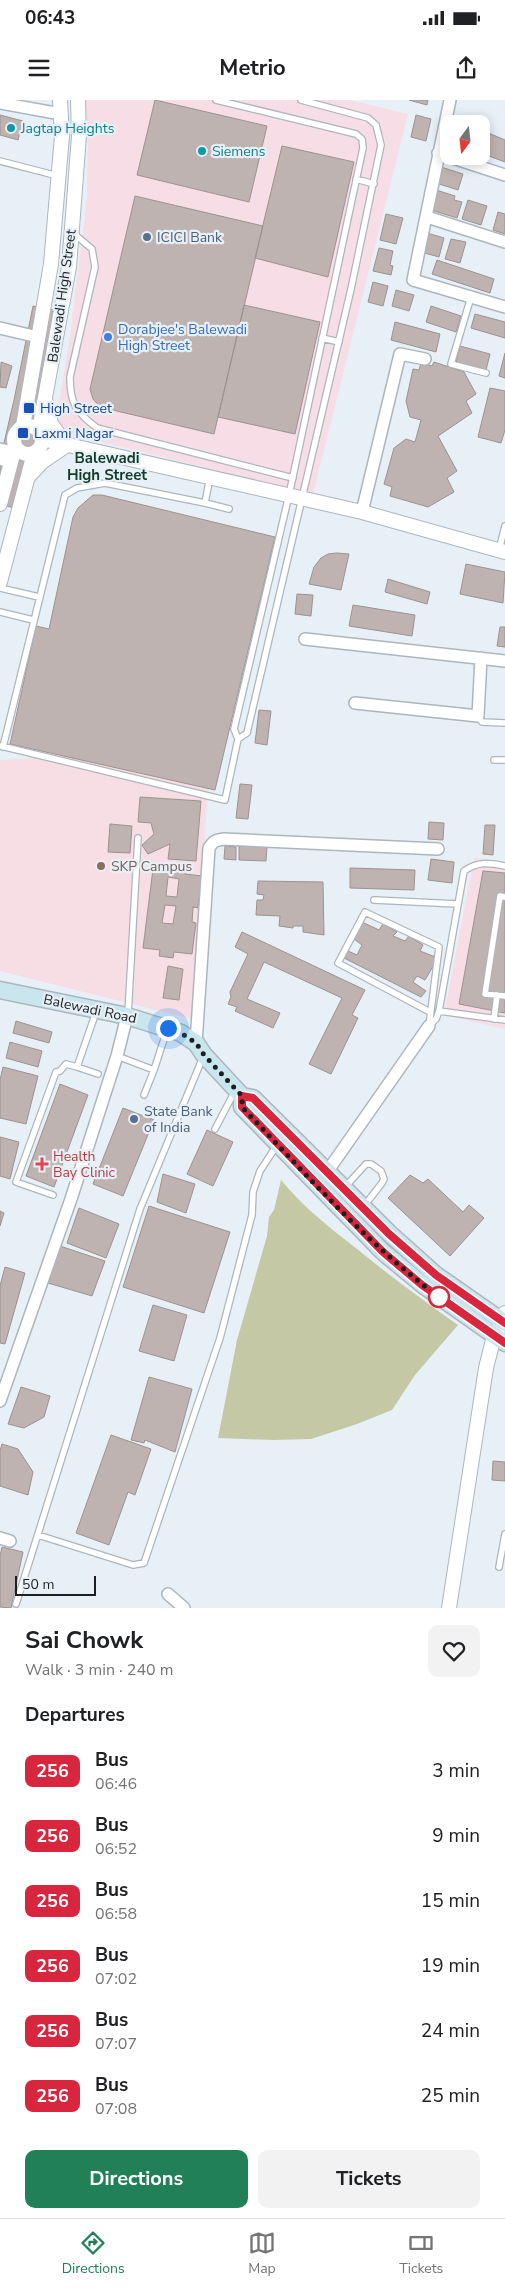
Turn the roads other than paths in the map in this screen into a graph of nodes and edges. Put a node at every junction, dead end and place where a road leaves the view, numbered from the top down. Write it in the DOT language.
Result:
graph roads {
  1 [pos="78,100"];
  2 [pos="216,100"];
  3 [pos="300,100"];
  4 [pos="450,100"];
  5 [pos="0,103"];
  6 [pos="61,107"];
  7 [pos="438,153"];
  8 [pos="0,161"];
  9 [pos="505,175"];
  10 [pos="58,176"];
  11 [pos="356,179"];
  12 [pos="374,184"];
  13 [pos="427,217"];
  14 [pos="72,232"];
  15 [pos="505,242"];
  16 [pos="471,297"];
  17 [pos="505,307"];
  18 [pos="0,328"];
  19 [pos="38,337"];
  20 [pos="322,338"];
  21 [pos="339,342"];
  22 [pos="425,359"];
  23 [pos="486,373"];
  24 [pos="47,389"];
  25 [pos="23,426"];
  26 [pos="40,435"];
  27 [pos="68,445"];
  28 [pos="34,453"];
  29 [pos="7,454"];
  30 [pos="210,477"];
  31 [pos="293,478"];
  32 [pos="26,480"];
  33 [pos="2,483"];
  34 [pos="296,496"];
  35 [pos="205,503"];
  36 [pos="0,504"];
  37 [pos="229,509"];
  38 [pos="362,512"];
  39 [pos="505,526"];
  40 [pos="502,551"];
  41 [pos="0,582"];
  42 [pos="0,588"];
  43 [pos="39,597"];
  44 [pos="0,612"];
  45 [pos="34,620"];
  46 [pos="305,639"];
  47 [pos="481,658"];
  48 [pos="505,661"];
  49 [pos="354,703"];
  50 [pos="478,716"];
  51 [pos="505,722"];
  52 [pos="238,739"];
  53 [pos="2,746"];
  54 [pos="494,760"];
  55 [pos="505,760"];
  56 [pos="138,838"];
  57 [pos="438,849"];
  58 [pos="505,866"];
  59 [pos="505,897"];
  60 [pos="374,900"];
  61 [pos="458,904"];
  62 [pos="0,992"];
  63 [pos="497,996"];
  64 [pos="505,996"];
  65 [pos="97,1010"];
  66 [pos="430,1012"];
  67 [pos="439,1012"];
  68 [pos="128,1016"];
  69 [pos="494,1019"];
  70 [pos="505,1020"];
  71 [pos="428,1026"];
  72 [pos="168,1028"];
  73 [pos="200,1049"];
  74 [pos="117,1056"];
  75 [pos="77,1067"];
  76 [pos="154,1070"];
  77 [pos="98,1074"];
  78 [pos="239,1092"];
  79 [pos="144,1095"];
  80 [pos="215,1129"];
  81 [pos="278,1145"];
  82 [pos="327,1172"];
  83 [pos="344,1189"];
  84 [pos="53,1195"];
  85 [pos="363,1208"];
  86 [pos="504,1319"];
  87 [pos="500,1340"];
  88 [pos="0,1401"];
  89 [pos="505,1534"];
  90 [pos="38,1535"];
  91 [pos="499,1567"];
  92 [pos="168,1594"];
  93 [pos="16,1604"];
  94 [pos="184,1608"];
  95 [pos="448,1608"];
  1 -- 14 [label="street, Balewadi High Street"];
  2 -- 11 [label="lane"];
  3 -- 12 [label="lane"];
  4 -- 7 [label="street"];
  5 -- 6 [label="street"];
  6 -- 10 [label="street, Balewadi High Street"];
  7 -- 9 [label="street"];
  7 -- 13 [label="street"];
  8 -- 10 [label="lane"];
  10 -- 19 [label="street, Balewadi High Street"];
  11 -- 12 [label="lane"];
  11 -- 20 [label="lane"];
  12 -- 21 [label="lane"];
  13 -- 15 [label="street"];
  13 -- 16 [label="street"];
  14 -- 24 [label="street, Balewadi High Street"];
  14 -- 31 [label="lane"];
  16 -- 17 [label="street"];
  16 -- 23 [label="lane"];
  18 -- 19 [label="street"];
  19 -- 25 [label="street, Balewadi High Street"];
  20 -- 21 [label="lane"];
  20 -- 31 [label="lane"];
  21 -- 34 [label="lane"];
  22 -- 38 [label="street"];
  24 -- 26 [label="street, Balewadi High Street"];
  24 -- 27 [label="street"];
  25 -- 26 [label="street"];
  25 -- 29 [label="street, Balewadi High Street"];
  26 -- 27 [label="street"];
  26 -- 28 [label="street, Balewadi High Street"];
  27 -- 30 [label="street"];
  27 -- 32 [label="street"];
  28 -- 29 [label="street"];
  28 -- 32 [label="street"];
  29 -- 33 [label="street"];
  30 -- 34 [label="street"];
  30 -- 35 [label="lane"];
  31 -- 34 [label="lane"];
  32 -- 41 [label="street"];
  33 -- 36 [label="street"];
  34 -- 38 [label="street"];
  34 -- 52 [label="lane"];
  34 -- 52 [label="lane"];
  35 -- 37 [label="lane"];
  35 -- 43 [label="lane"];
  38 -- 40 [label="street"];
  39 -- 40 [label="lane"];
  42 -- 43 [label="lane"];
  43 -- 45 [label="lane"];
  44 -- 45 [label="lane"];
  45 -- 53 [label="lane"];
  46 -- 47 [label="street"];
  47 -- 48 [label="street"];
  47 -- 50 [label="street"];
  49 -- 50 [label="street"];
  50 -- 51 [label="lane"];
  52 -- 53 [label="lane"];
  54 -- 55 [label="lane"];
  56 -- 68 [label="lane"];
  57 -- 73 [label="street"];
  58 -- 61 [label="lane"];
  59 -- 63 [label="lane"];
  60 -- 61 [label="lane"];
  61 -- 67 [label="lane"];
  62 -- 65 [label="main road, Balewadi Road"];
  63 -- 64 [label="lane"];
  63 -- 69 [label="lane"];
  65 -- 68 [label="main road, Balewadi Road"];
  65 -- 75 [label="lane"];
  66 -- 66 [label="lane"];
  66 -- 71 [label="lane"];
  67 -- 69 [label="lane"];
  67 -- 71 [label="lane"];
  68 -- 72 [label="main road, Balewadi Road"];
  68 -- 74 [label="street"];
  69 -- 70 [label="lane"];
  71 -- 82 [label="street"];
  72 -- 73 [label="main road, Balewadi Road"];
  72 -- 76 [label="lane"];
  73 -- 78 [label="main road, Balewadi Road"];
  73 -- 90 [label="lane"];
  74 -- 76 [label="lane"];
  74 -- 88 [label="street"];
  75 -- 77 [label="lane"];
  75 -- 84 [label="lane"];
  76 -- 79 [label="lane"];
  78 -- 80 [label="lane"];
  78 -- 81 [label="main road, Balewadi Road"];
  78 -- 82 [label="main road, Balewadi Road"];
  81 -- 87 [label="main road, Balewadi Road"];
  81 -- 90 [label="lane"];
  82 -- 83 [label="main road, Balewadi Road"];
  83 -- 85 [label="main road, Balewadi Road"];
  83 -- 85 [label="lane"];
  85 -- 86 [label="main road, Balewadi Road"];
  86 -- 87 [label="street"];
  87 -- 95 [label="street"];
  89 -- 91 [label="lane"];
  90 -- 93 [label="lane"];
  92 -- 94 [label="street"];
}
